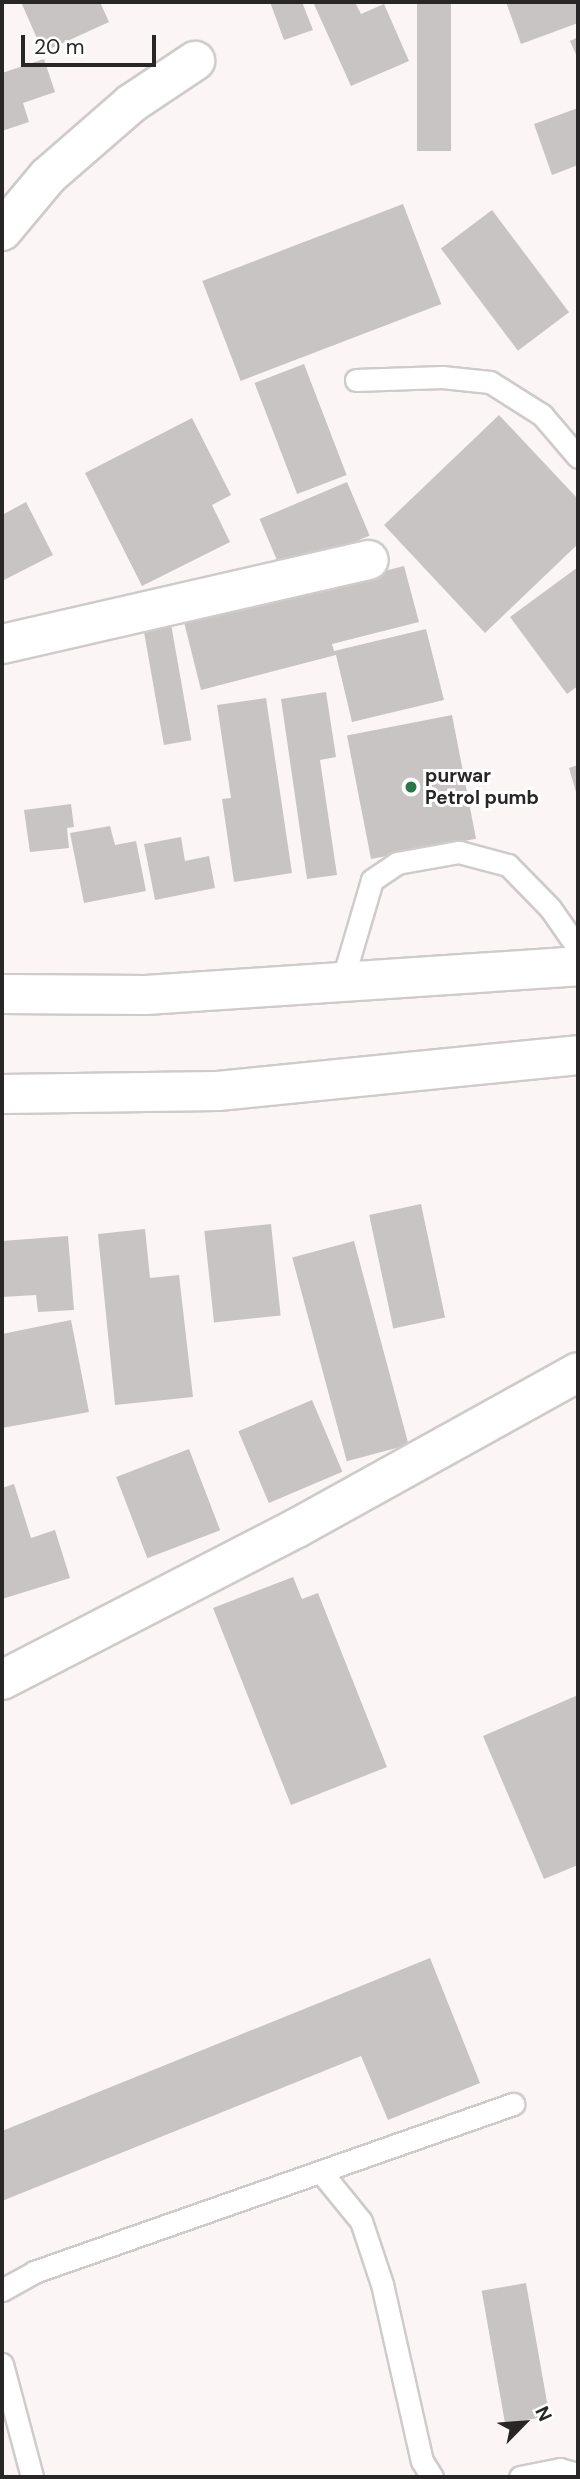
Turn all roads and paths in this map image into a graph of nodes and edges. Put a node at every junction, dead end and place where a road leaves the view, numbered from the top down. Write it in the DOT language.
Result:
graph roads {
  1 [pos="195,61"];
  2 [pos="2,231"];
  3 [pos="356,380"];
  4 [pos="578,457"];
  5 [pos="368,560"];
  6 [pos="2,644"];
  7 [pos="578,948"];
  8 [pos="578,966"];
  9 [pos="342,982"];
  10 [pos="2,994"];
  11 [pos="578,1055"];
  12 [pos="2,1094"];
  13 [pos="578,1372"];
  14 [pos="2,1680"];
  15 [pos="513,2105"];
  16 [pos="321,2172"];
  17 [pos="2,2290"];
  18 [pos="2,2364"];
  19 [pos="578,2474"];
  20 [pos="32,2477"];
  21 [pos="432,2477"];
  22 [pos="520,2477"];
  1 -- 2 [label="main road"];
  3 -- 4 [label="lane"];
  5 -- 6 [label="main road"];
  7 -- 9 [label="lane"];
  8 -- 9 [label="main road"];
  9 -- 10 [label="main road"];
  11 -- 12 [label="main road"];
  13 -- 14 [label="main road"];
  15 -- 16 [label="lane"];
  16 -- 17 [label="lane"];
  16 -- 21 [label="lane"];
  18 -- 20 [label="lane"];
  19 -- 22 [label="lane"];
}
